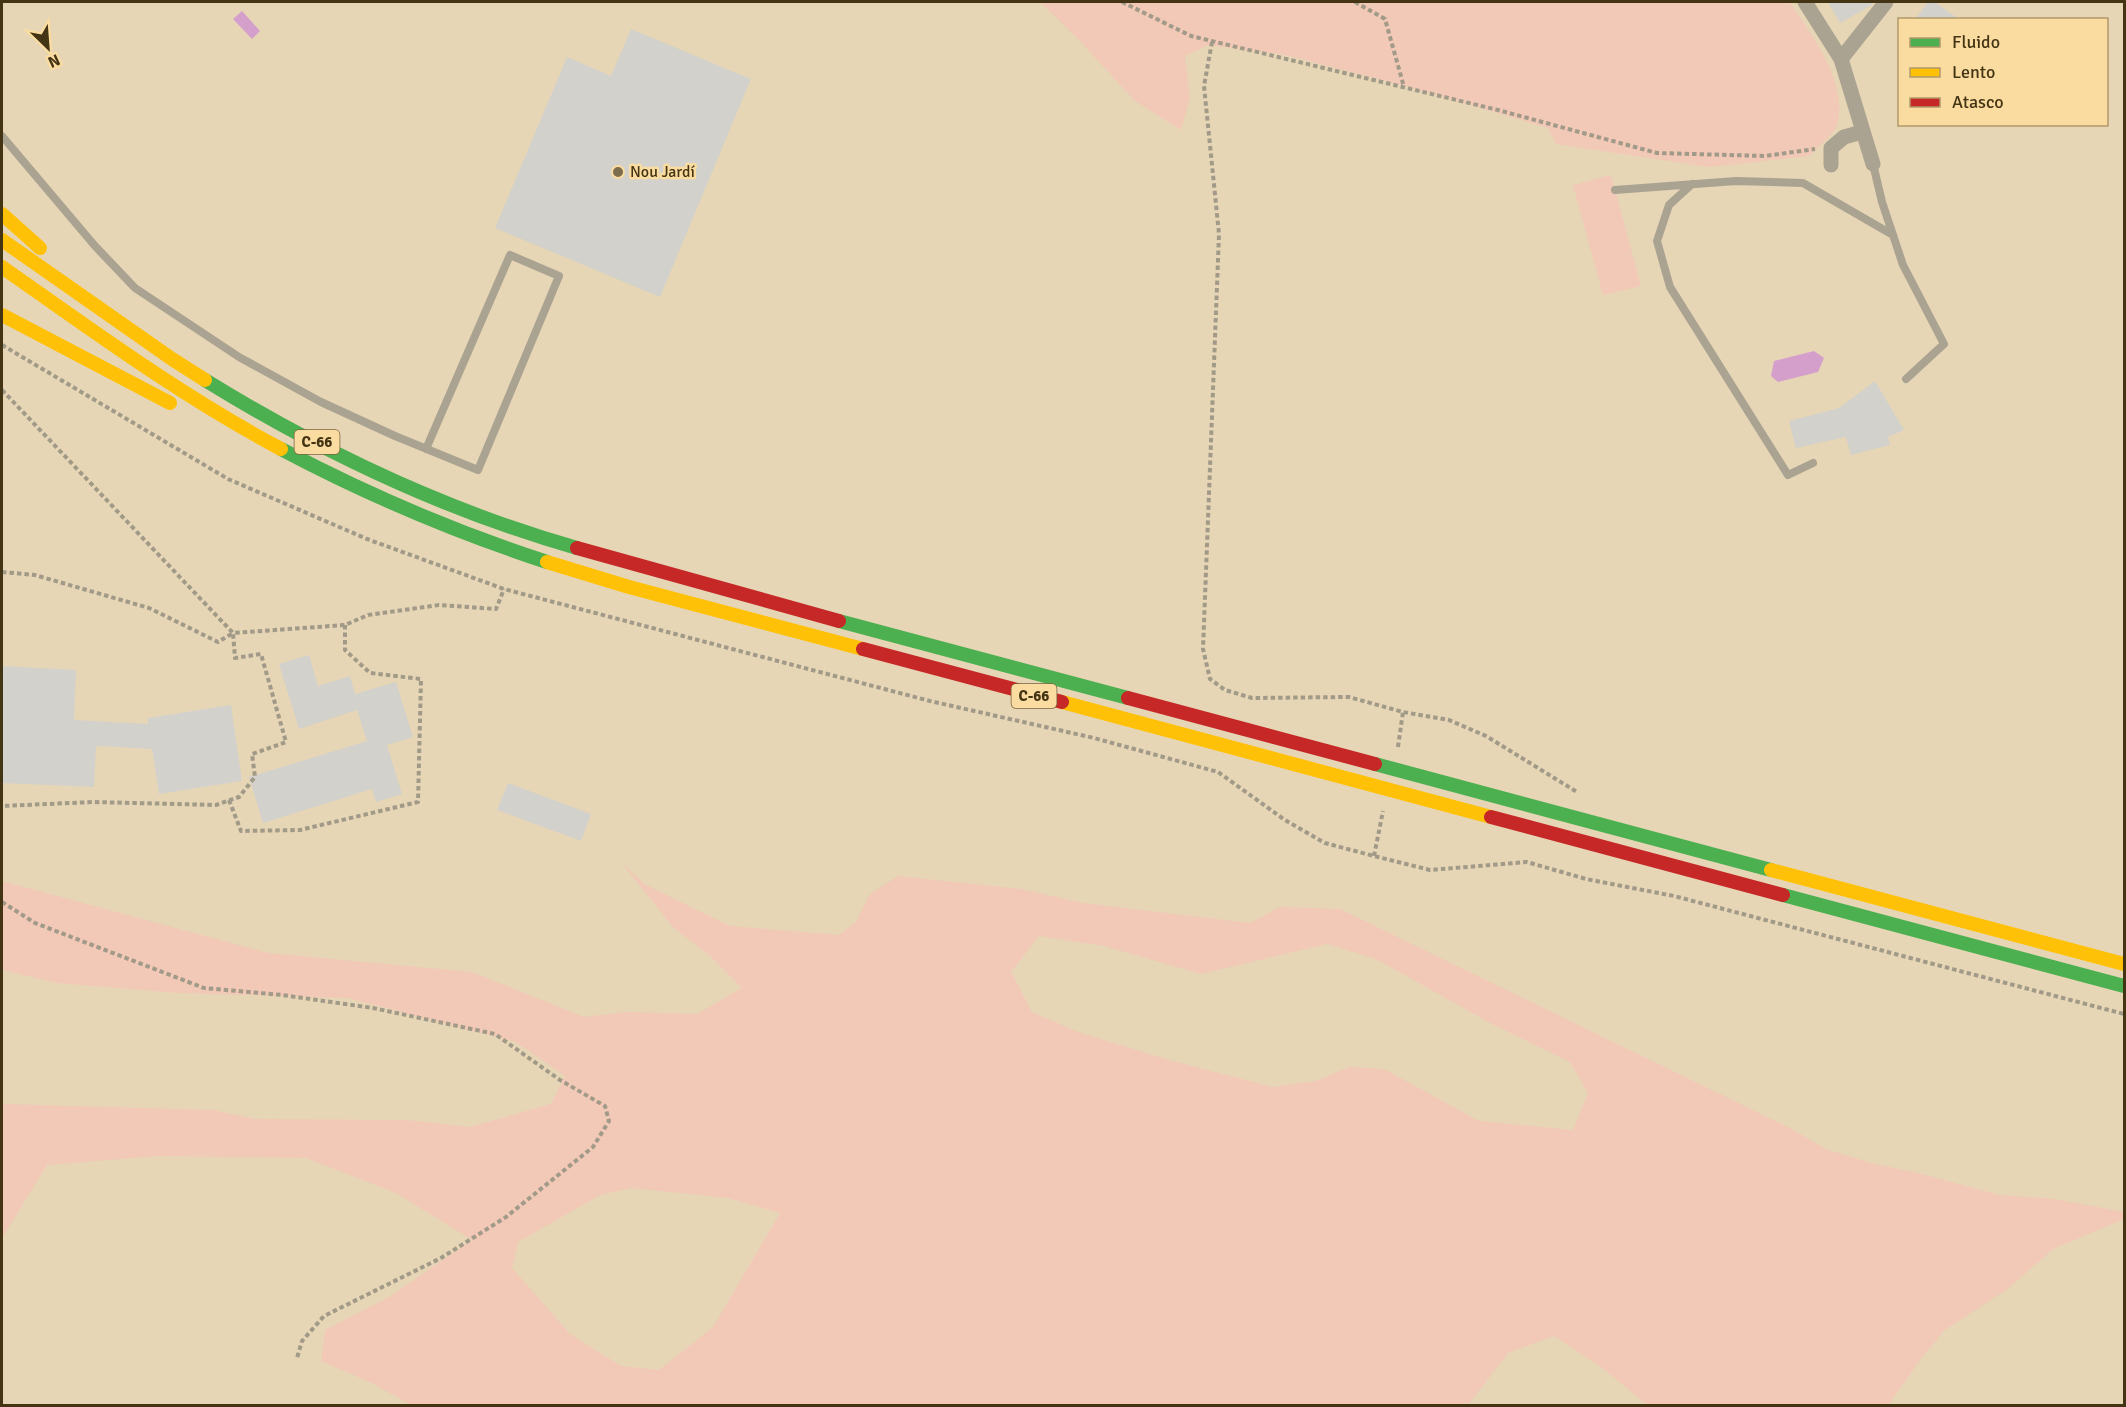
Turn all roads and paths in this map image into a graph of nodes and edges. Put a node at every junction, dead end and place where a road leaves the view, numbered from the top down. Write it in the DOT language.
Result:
graph roads {
  1 [pos="1122,2"];
  2 [pos="1355,2"];
  3 [pos="1805,2"];
  4 [pos="1886,2"];
  5 [pos="1212,42"];
  6 [pos="1841,59"];
  7 [pos="1404,87"];
  8 [pos="1862,132"];
  9 [pos="2,136"];
  10 [pos="1831,148"];
  11 [pos="1831,165"];
  12 [pos="1873,165"];
  13 [pos="1692,184"];
  14 [pos="1616,190"];
  15 [pos="2,214"];
  16 [pos="1893,234"];
  17 [pos="2,240"];
  18 [pos="2,267"];
  19 [pos="2,315"];
  20 [pos="158,332"];
  21 [pos="1906,379"];
  22 [pos="2,390"];
  23 [pos="330,434"];
  24 [pos="426,449"];
  25 [pos="359,463"];
  26 [pos="1814,463"];
  27 [pos="344,481"];
  28 [pos="2,572"];
  29 [pos="504,589"];
  30 [pos="345,625"];
  31 [pos="233,633"];
  32 [pos="1403,712"];
  33 [pos="1398,751"];
  34 [pos="1581,794"];
  35 [pos="229,800"];
  36 [pos="1385,804"];
  37 [pos="2,806"];
  38 [pos="2,902"];
  39 [pos="2124,964"];
  40 [pos="2124,986"];
  41 [pos="2124,1014"];
  42 [pos="297,1358"];
  1 -- 5 [label="path"];
  2 -- 7 [label="path"];
  3 -- 6 [label="street"];
  4 -- 6 [label="street"];
  5 -- 7 [label="path"];
  5 -- 32 [label="path"];
  6 -- 8 [label="street"];
  7 -- 10 [label="path"];
  8 -- 10 [label="street"];
  8 -- 12 [label="street"];
  9 -- 24 [label="lane"];
  10 -- 11 [label="street"];
  12 -- 16 [label="lane"];
  13 -- 14 [label="lane"];
  13 -- 16 [label="lane"];
  13 -- 26 [label="lane"];
  15 -- 20 [label="highway"];
  16 -- 21 [label="lane"];
  17 -- 25 [label="highway, C-66"];
  18 -- 27 [label="highway, C-66"];
  19 -- 27 [label="highway"];
  22 -- 31 [label="path"];
  23 -- 25 [label="highway"];
  24 -- 24 [label="lane"];
  25 -- 39 [label="highway, C-66"];
  27 -- 40 [label="highway, C-66"];
  28 -- 31 [label="path"];
  29 -- 30 [label="path"];
  30 -- 31 [label="path"];
  30 -- 35 [label="path"];
  31 -- 35 [label="path"];
  32 -- 33 [label="path"];
  32 -- 34 [label="path"];
  35 -- 37 [label="path"];
  36 -- 41 [label="path"];
  38 -- 42 [label="path"];
}
